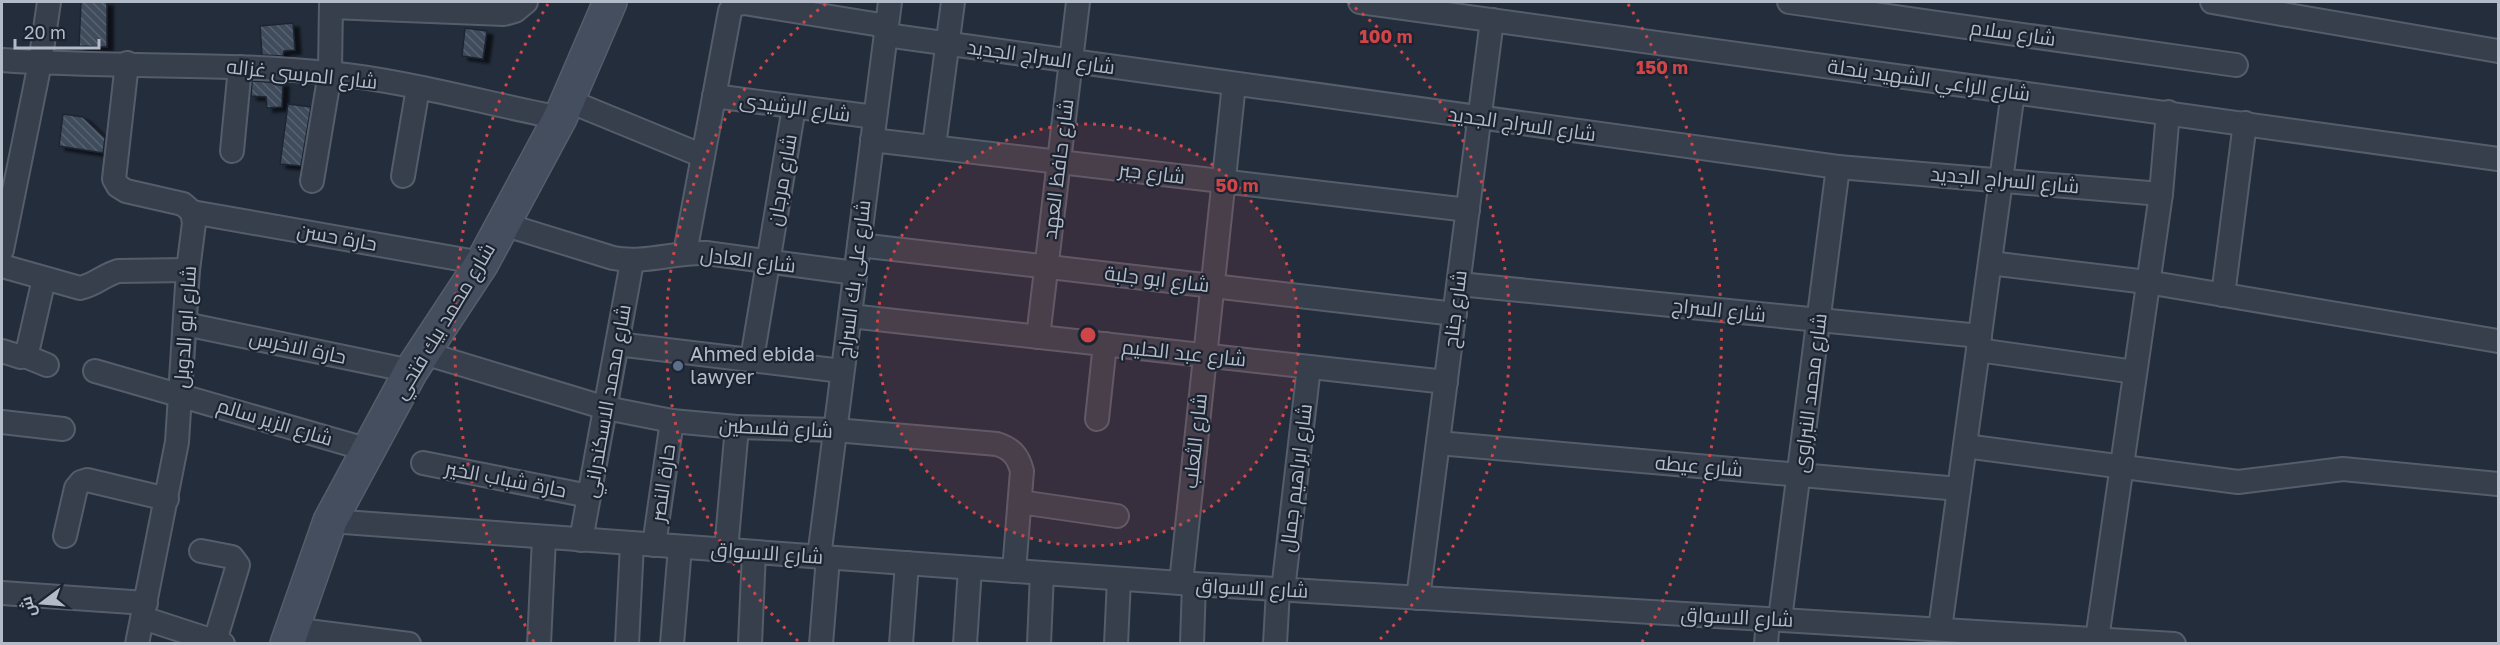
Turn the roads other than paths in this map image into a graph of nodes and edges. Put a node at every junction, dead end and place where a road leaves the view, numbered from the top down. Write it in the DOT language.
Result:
graph roads {
  1 [pos="50,2"];
  2 [pos="526,2"];
  3 [pos="610,2"];
  4 [pos="890,2"];
  5 [pos="953,2"];
  6 [pos="1078,2"];
  7 [pos="1360,2"];
  8 [pos="1789,2"];
  9 [pos="2212,2"];
  10 [pos="331,4"];
  11 [pos="407,6"];
  12 [pos="1492,20"];
  13 [pos="886,31"];
  14 [pos="947,44"];
  15 [pos="2499,51"];
  16 [pos="2,60"];
  17 [pos="1071,61"];
  18 [pos="40,63"];
  19 [pos="126,63"];
  20 [pos="2236,65"];
  21 [pos="240,67"];
  22 [pos="330,73"];
  23 [pos="1234,84"];
  24 [pos="418,88"];
  25 [pos="2013,92"];
  26 [pos="714,96"];
  27 [pos="794,107"];
  28 [pos="564,110"];
  29 [pos="2168,112"];
  30 [pos="875,117"];
  31 [pos="1480,118"];
  32 [pos="2245,123"];
  33 [pos="872,140"];
  34 [pos="933,146"];
  35 [pos="232,151"];
  36 [pos="703,156"];
  37 [pos="2499,159"];
  38 [pos="1059,162"];
  39 [pos="1838,166"];
  40 [pos="403,176"];
  41 [pos="2001,179"];
  42 [pos="312,181"];
  43 [pos="1223,181"];
  44 [pos="2161,194"];
  45 [pos="5,207"];
  46 [pos="1468,210"];
  47 [pos="192,212"];
  48 [pos="503,224"];
  49 [pos="859,245"];
  50 [pos="2,250"];
  51 [pos="685,253"];
  52 [pos="769,261"];
  53 [pos="632,262"];
  54 [pos="482,263"];
  55 [pos="1990,263"];
  56 [pos="2,266"];
  57 [pos="1047,267"];
  58 [pos="188,270"];
  59 [pos="855,273"];
  60 [pos="44,279"];
  61 [pos="2147,282"];
  62 [pos="1459,284"];
  63 [pos="1212,286"];
  64 [pos="2223,295"];
  65 [pos="1455,314"];
  66 [pos="849,316"];
  67 [pos="1819,320"];
  68 [pos="185,324"];
  69 [pos="1038,337"];
  70 [pos="2499,341"];
  71 [pos="1979,343"];
  72 [pos="617,344"];
  73 [pos="1105,344"];
  74 [pos="2,351"];
  75 [pos="1204,355"];
  76 [pos="24,356"];
  77 [pos="752,359"];
  78 [pos="417,362"];
  79 [pos="48,365"];
  80 [pos="1309,367"];
  81 [pos="95,370"];
  82 [pos="842,371"];
  83 [pos="2135,372"];
  84 [pos="1446,382"];
  85 [pos="180,394"];
  86 [pos="606,408"];
  87 [pos="1097,419"];
  88 [pos="672,421"];
  89 [pos="2,422"];
  90 [pos="737,427"];
  91 [pos="63,429"];
  92 [pos="835,430"];
  93 [pos="1438,442"];
  94 [pos="1965,446"];
  95 [pos="369,450"];
  96 [pos="423,463"];
  97 [pos="2122,467"];
  98 [pos="1799,475"];
  99 [pos="2499,484"];
  100 [pos="1959,489"];
  101 [pos="589,496"];
  102 [pos="167,499"];
  103 [pos="1020,502"];
  104 [pos="1117,516"];
  105 [pos="330,521"];
  106 [pos="64,536"];
  107 [pos="544,538"];
  108 [pos="581,540"];
  109 [pos="643,545"];
  110 [pos="680,547"];
  111 [pos="201,550"];
  112 [pos="726,550"];
  113 [pos="754,552"];
  114 [pos="823,557"];
  115 [pos="907,563"];
  116 [pos="970,568"];
  117 [pos="1014,571"];
  118 [pos="1042,573"];
  119 [pos="1119,579"];
  120 [pos="1187,584"];
  121 [pos="1280,590"];
  122 [pos="2,593"];
  123 [pos="1418,598"];
  124 [pos="144,611"];
  125 [pos="1774,619"];
  126 [pos="1940,629"];
  127 [pos="290,636"];
  128 [pos="2097,639"];
  129 [pos="219,642"];
  130 [pos="137,644"];
  131 [pos="409,644"];
  132 [pos="538,644"];
  133 [pos="627,644"];
  134 [pos="672,644"];
  135 [pos="750,644"];
  136 [pos="822,644"];
  137 [pos="900,644"];
  138 [pos="965,644"];
  139 [pos="1039,644"];
  140 [pos="1116,644"];
  141 [pos="1192,644"];
  142 [pos="1275,644"];
  143 [pos="1766,644"];
  144 [pos="2174,644"];
  1 -- 18 [label="street"];
  2 -- 11 [label="street"];
  3 -- 28 [label="street, شارع محمد بيك فتحي"];
  4 -- 13 [label="street, شارع على بك السراج"];
  5 -- 14 [label="street"];
  6 -- 17 [label="street, شارع حافظ العهد"];
  7 -- 12 [label="street, شارع الراعي الشهيد بنحلة"];
  8 -- 20 [label="street, شارع سلام"];
  9 -- 15 [label="street"];
  10 -- 11 [label="street"];
  10 -- 22 [label="street"];
  12 -- 25 [label="street, شارع الراعي الشهيد بنحلة"];
  12 -- 31 [label="street, شارع جناح"];
  13 -- 14 [label="street, شارع السراج الجديد"];
  13 -- 26 [label="street, شارع السراج الجديد"];
  13 -- 30 [label="street, شارع على بك السراج"];
  14 -- 17 [label="street, شارع السراج الجديد"];
  14 -- 34 [label="street"];
  16 -- 18 [label="street, شارع المرسى غزاله"];
  17 -- 23 [label="street, شارع السراج الجديد"];
  17 -- 38 [label="street, شارع حافظ العهد"];
  18 -- 19 [label="street, شارع المرسى غزاله"];
  18 -- 45 [label="street"];
  19 -- 21 [label="street, شارع المرسى غزاله"];
  19 -- 47 [label="street"];
  21 -- 22 [label="street, شارع المرسى غزاله"];
  21 -- 35 [label="street"];
  22 -- 24 [label="street, شارع المرسى غزاله"];
  22 -- 42 [label="street"];
  23 -- 31 [label="street, شارع السراج الجديد"];
  23 -- 43 [label="street, شارع الثعلب"];
  24 -- 28 [label="street, شارع المرسى غزاله"];
  24 -- 40 [label="street"];
  25 -- 29 [label="street, شارع الراعي الشهيد بنحلة"];
  25 -- 41 [label="street"];
  26 -- 27 [label="street, شارع الرشيدى"];
  26 -- 36 [label="street"];
  27 -- 30 [label="street, شارع الرشيدى"];
  27 -- 52 [label="street, شارع مرجان"];
  28 -- 36 [label="street"];
  28 -- 48 [label="street, شارع محمد بيك فتحي"];
  29 -- 32 [label="street, شارع الراعي الشهيد بنحلة"];
  29 -- 44 [label="street"];
  30 -- 33 [label="street, شارع على بك السراج"];
  31 -- 39 [label="street, شارع السراج الجديد"];
  31 -- 46 [label="street, شارع جناح"];
  32 -- 37 [label="street, شارع الراعي الشهيد بنحلة"];
  32 -- 64 [label="street"];
  33 -- 34 [label="street, شارع جبر"];
  33 -- 49 [label="street, شارع على بك السراج"];
  34 -- 38 [label="street, شارع جبر"];
  36 -- 51 [label="street"];
  38 -- 43 [label="street, شارع جبر"];
  38 -- 57 [label="street, شارع حافظ العهد"];
  39 -- 41 [label="street, شارع السراج الجديد"];
  39 -- 67 [label="street, شارع محمد النبراوى"];
  41 -- 44 [label="street, شارع السراج الجديد"];
  41 -- 55 [label="street"];
  43 -- 46 [label="street, شارع جبر"];
  43 -- 63 [label="street, شارع الثعلب"];
  44 -- 61 [label="street"];
  45 -- 50 [label="street"];
  46 -- 62 [label="street, شارع جناح"];
  47 -- 54 [label="street, حارة حسن"];
  47 -- 58 [label="street, شارع ابو الدوبل"];
  48 -- 53 [label="street, شارع العادل"];
  48 -- 54 [label="street, شارع محمد بيك فتحي"];
  49 -- 57 [label="street, شارع ابو جلبة"];
  49 -- 59 [label="street, شارع على بك السراج"];
  51 -- 52 [label="street, شارع العادل"];
  51 -- 53 [label="street, شارع العادل"];
  52 -- 59 [label="street, شارع العادل"];
  52 -- 77 [label="street, شارع مرجان"];
  53 -- 72 [label="street, شارع محمد الاسكندراني"];
  54 -- 78 [label="street, شارع محمد بيك فتحي"];
  55 -- 61 [label="street"];
  55 -- 71 [label="street"];
  56 -- 60 [label="street"];
  57 -- 63 [label="street, شارع ابو جلبة"];
  57 -- 69 [label="street, شارع حافظ العهد"];
  58 -- 60 [label="street"];
  58 -- 68 [label="street, شارع ابو الدوبل"];
  59 -- 66 [label="street, شارع على بك السراج"];
  60 -- 76 [label="street"];
  61 -- 64 [label="street"];
  61 -- 83 [label="street"];
  62 -- 65 [label="street, شارع جناح"];
  62 -- 67 [label="street, شارع السراج"];
  63 -- 65 [label="street, شارع ابو جلبة"];
  63 -- 75 [label="street, شارع الثعلب"];
  64 -- 70 [label="street"];
  65 -- 84 [label="street, شارع جناح"];
  66 -- 69 [label="street, شارع عبد الحليم"];
  66 -- 82 [label="street, شارع على بك السراج"];
  67 -- 71 [label="street, شارع السراج"];
  67 -- 98 [label="street, شارع محمد النبراوى"];
  68 -- 78 [label="street, حارة الاخرس"];
  68 -- 85 [label="street, شارع ابو الدوبل"];
  69 -- 73 [label="street, شارع عبد الحليم"];
  71 -- 83 [label="street, شارع السراج"];
  71 -- 94 [label="street"];
  72 -- 77 [label="street"];
  72 -- 86 [label="street, شارع محمد الاسكندراني"];
  73 -- 75 [label="street, شارع عبد الحليم"];
  73 -- 87 [label="street"];
  74 -- 76 [label="street"];
  75 -- 80 [label="street, شارع عبد الحليم"];
  75 -- 120 [label="street, شارع الثعلب"];
  76 -- 79 [label="street"];
  77 -- 82 [label="street"];
  78 -- 86 [label="street, شارع فلسطين"];
  78 -- 95 [label="street, شارع محمد بيك فتحي"];
  80 -- 84 [label="street, شارع عبد الحليم"];
  80 -- 121 [label="street, شارع ابراهيم جمال"];
  81 -- 85 [label="street, شارع الزير سالم"];
  82 -- 92 [label="street, شارع على بك السراج"];
  83 -- 97 [label="street"];
  84 -- 93 [label="street, شارع جناح"];
  85 -- 95 [label="street, شارع الزير سالم"];
  85 -- 102 [label="street, شارع ابو الدوبل"];
  86 -- 88 [label="street, شارع فلسطين"];
  86 -- 101 [label="street, شارع محمد الاسكندراني"];
  88 -- 90 [label="street, شارع فلسطين"];
  88 -- 109 [label="street, حارة النصر"];
  89 -- 91 [label="street"];
  90 -- 92 [label="street, شارع فلسطين"];
  90 -- 112 [label="street"];
  92 -- 103 [label="street, شارع فلسطين"];
  92 -- 114 [label="street, شارع على بك السراج"];
  93 -- 98 [label="street, شارع عيطه"];
  93 -- 123 [label="street, شارع جناح"];
  94 -- 97 [label="street"];
  94 -- 100 [label="street"];
  95 -- 105 [label="street, شارع محمد بيك فتحي"];
  96 -- 101 [label="street, حارة شباب الخير"];
  97 -- 99 [label="street"];
  97 -- 128 [label="street"];
  98 -- 100 [label="street, شارع عيطه"];
  98 -- 125 [label="street, شارع محمد النبراوى"];
  100 -- 126 [label="street"];
  101 -- 108 [label="street, شارع محمد الاسكندراني"];
  102 -- 106 [label="street"];
  102 -- 124 [label="street, شارع ابو الدوبل"];
  103 -- 104 [label="street"];
  103 -- 117 [label="street, شارع فلسطين"];
  105 -- 107 [label="street, شارع الاسواق"];
  105 -- 127 [label="street, شارع محمد بيك فتحي"];
  107 -- 108 [label="street, شارع الاسواق"];
  107 -- 132 [label="street"];
  108 -- 109 [label="street, شارع الاسواق"];
  109 -- 110 [label="street, شارع الاسواق"];
  109 -- 133 [label="street, حارة النصر"];
  110 -- 112 [label="street, شارع الاسواق"];
  110 -- 134 [label="street"];
  111 -- 129 [label="street"];
  112 -- 113 [label="street, شارع الاسواق"];
  113 -- 114 [label="street, شارع الاسواق"];
  113 -- 135 [label="street"];
  114 -- 115 [label="street, شارع الاسواق"];
  114 -- 136 [label="street, شارع على بك السراج"];
  115 -- 116 [label="street, شارع الاسواق"];
  115 -- 137 [label="street"];
  116 -- 117 [label="street, شارع الاسواق"];
  116 -- 138 [label="street"];
  117 -- 118 [label="street, شارع الاسواق"];
  118 -- 119 [label="street, شارع الاسواق"];
  118 -- 139 [label="street"];
  119 -- 120 [label="street, شارع الاسواق"];
  119 -- 140 [label="street"];
  120 -- 121 [label="street, شارع الاسواق"];
  120 -- 141 [label="street, شارع الثعلب"];
  121 -- 123 [label="street, شارع الاسواق"];
  121 -- 142 [label="street, شارع ابراهيم جمال"];
  122 -- 124 [label="street"];
  123 -- 125 [label="street, شارع الاسواق"];
  124 -- 129 [label="street"];
  124 -- 130 [label="street, شارع ابو الدوبل"];
  125 -- 126 [label="street, شارع الاسواق"];
  125 -- 143 [label="street, شارع محمد النبراوى"];
  126 -- 128 [label="street, شارع الاسواق"];
  127 -- 131 [label="street"];
  128 -- 144 [label="street, شارع الاسواق"];
}
